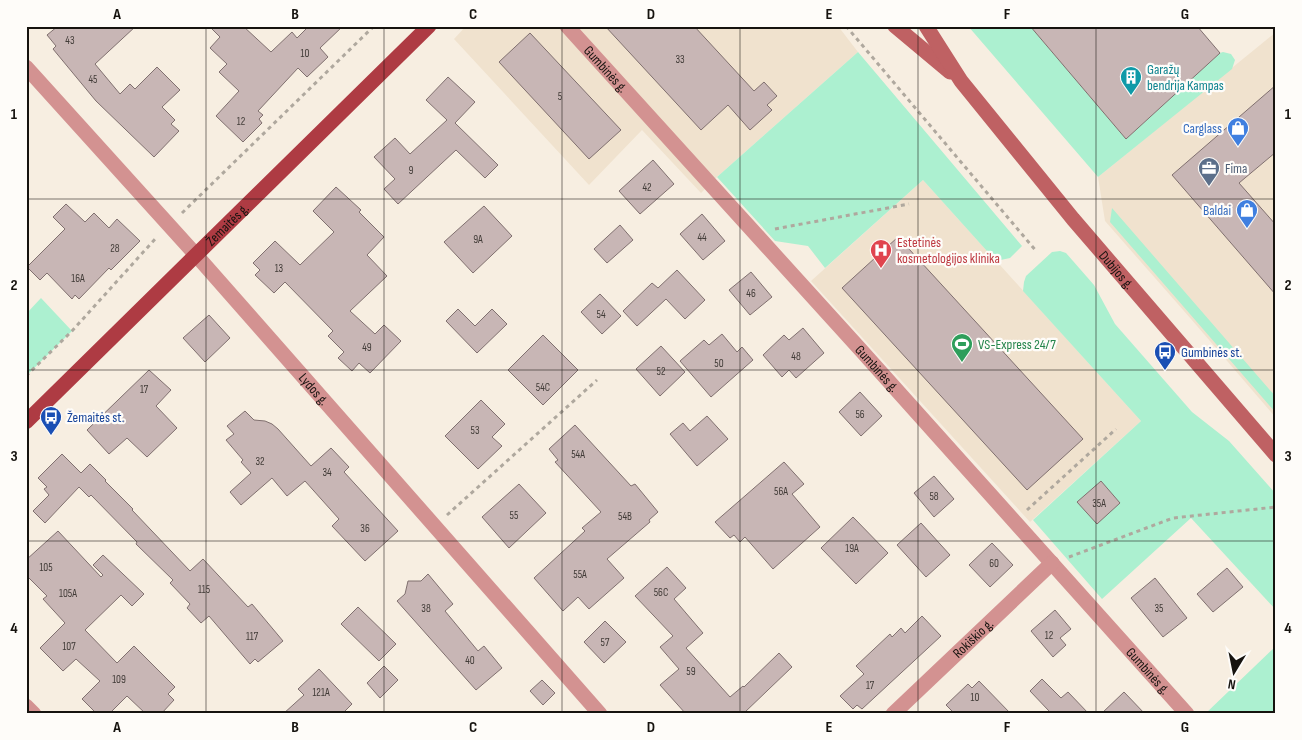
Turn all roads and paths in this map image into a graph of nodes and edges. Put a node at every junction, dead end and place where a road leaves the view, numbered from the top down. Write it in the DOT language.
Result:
graph roads {
  1 [pos="374,26"];
  2 [pos="429,26"];
  3 [pos="567,26"];
  4 [pos="846,26"];
  5 [pos="895,26"];
  6 [pos="926,26"];
  7 [pos="26,67"];
  8 [pos="961,81"];
  9 [pos="909,204"];
  10 [pos="168,226"];
  11 [pos="754,233"];
  12 [pos="1036,252"];
  13 [pos="196,255"];
  14 [pos="26,376"];
  15 [pos="597,380"];
  16 [pos="26,422"];
  17 [pos="1116,429"];
  18 [pos="1276,455"];
  19 [pos="1276,507"];
  20 [pos="1014,522"];
  21 [pos="434,526"];
  22 [pos="1052,563"];
  23 [pos="26,706"];
  24 [pos="34,714"];
  25 [pos="600,714"];
  26 [pos="893,714"];
  27 [pos="1187,714"];
  1 -- 10 [label="path"];
  2 -- 13 [label="main road, Žemaitės g."];
  3 -- 11 [label="street, Gumbinės g."];
  4 -- 12 [label="path"];
  5 -- 8 [label="main road, Dubijos g."];
  6 -- 8 [label="main road, Dubijos g."];
  7 -- 10 [label="street, Lydos g."];
  8 -- 18 [label="main road, Dubijos g."];
  9 -- 11 [label="path"];
  10 -- 13 [label="street, Lydos g."];
  10 -- 14 [label="path"];
  11 -- 20 [label="street, Gumbinės g."];
  13 -- 16 [label="main road, Žemaitės g."];
  13 -- 21 [label="street, Lydos g."];
  15 -- 21 [label="path"];
  17 -- 20 [label="path"];
  19 -- 22 [label="path"];
  20 -- 22 [label="street, Gumbinės g."];
  21 -- 25 [label="street, Lydos g."];
  22 -- 26 [label="street, Rokiškio g."];
  22 -- 27 [label="street, Gumbinės g."];
  23 -- 24 [label="street"];
}
